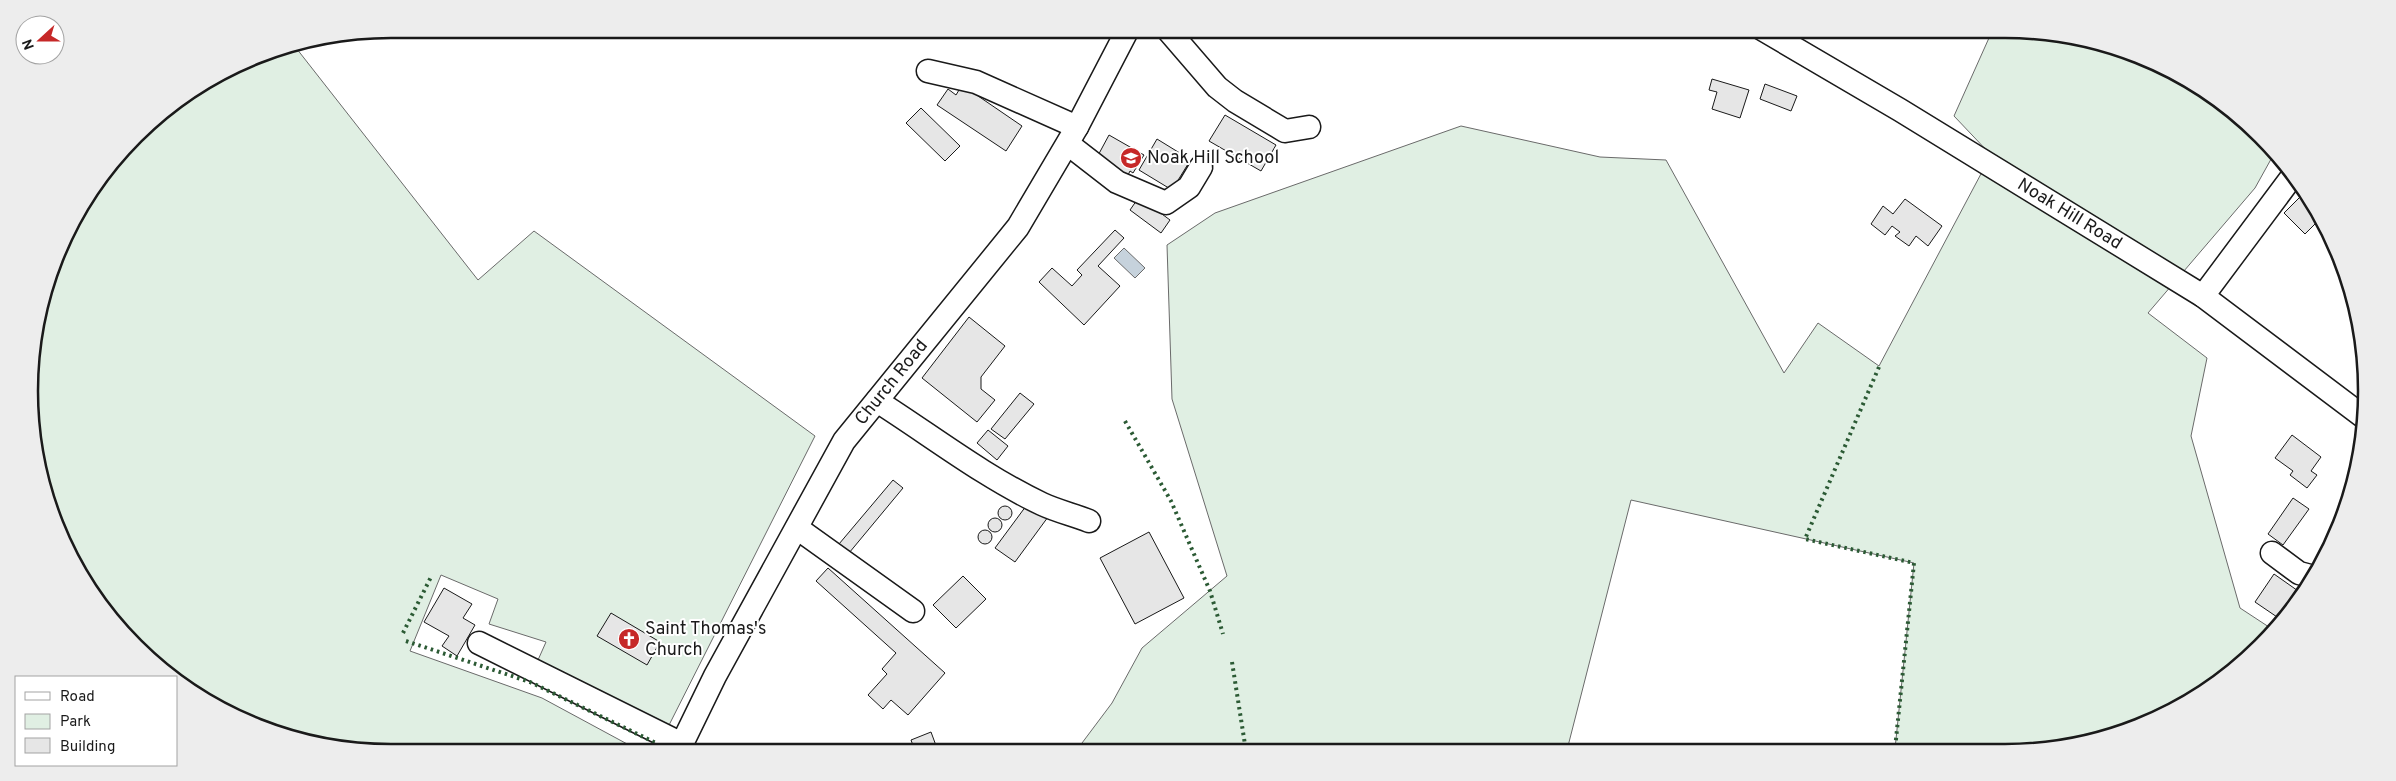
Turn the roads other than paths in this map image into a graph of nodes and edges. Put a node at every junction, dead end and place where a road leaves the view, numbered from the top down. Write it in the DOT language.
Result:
graph roads {
  1 [pos="1123,38"];
  2 [pos="1174,38"];
  3 [pos="1777,38"];
  4 [pos="928,71"];
  5 [pos="1309,127"];
  6 [pos="1073,135"];
  7 [pos="1201,167"];
  8 [pos="2289,180"];
  9 [pos="2203,296"];
  10 [pos="877,401"];
  11 [pos="2358,413"];
  12 [pos="1090,520"];
  13 [pos="796,528"];
  14 [pos="2272,553"];
  15 [pos="2306,575"];
  16 [pos="913,611"];
  17 [pos="479,643"];
  18 [pos="672,744"];
  19 [pos="682,744"];
  1 -- 6 [label="street, Church Road"];
  2 -- 5 [label="street"];
  3 -- 9 [label="street, Noak Hill Road"];
  4 -- 6 [label="street"];
  6 -- 7 [label="street"];
  6 -- 10 [label="street, Church Road"];
  8 -- 9 [label="street"];
  9 -- 11 [label="street, Noak Hill Road"];
  10 -- 12 [label="street"];
  10 -- 13 [label="street, Church Road"];
  13 -- 16 [label="street"];
  13 -- 19 [label="street, Church Road"];
  14 -- 15 [label="street"];
  17 -- 18 [label="street"];
}
